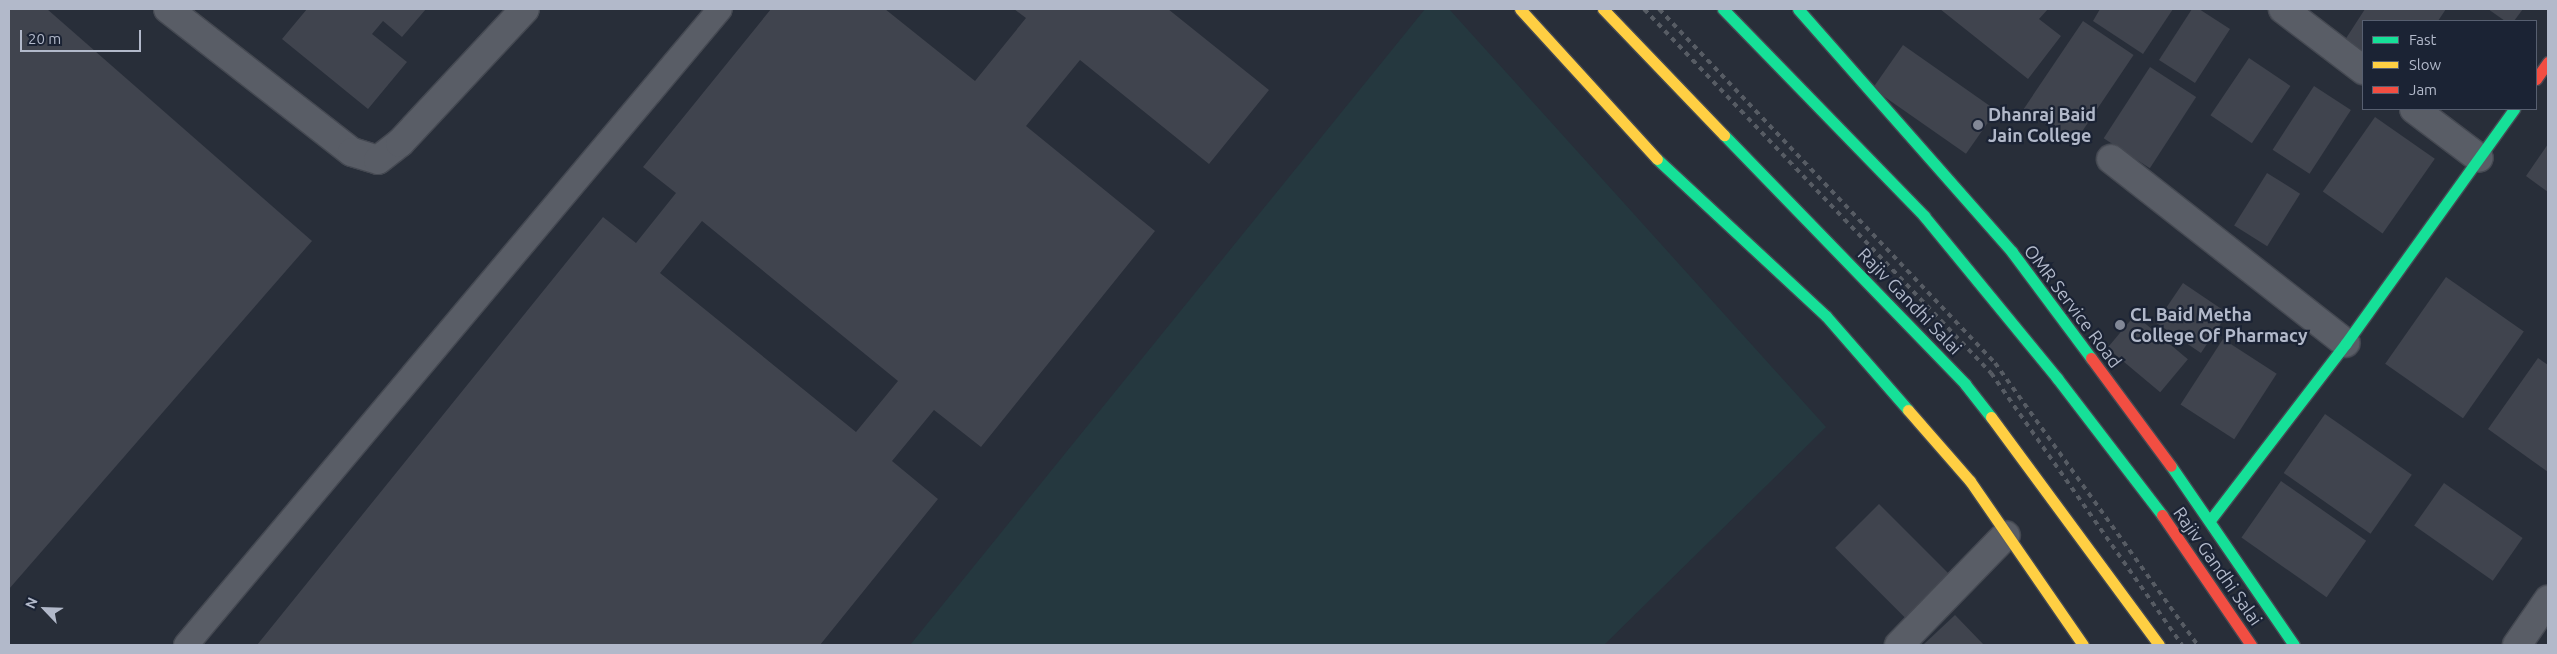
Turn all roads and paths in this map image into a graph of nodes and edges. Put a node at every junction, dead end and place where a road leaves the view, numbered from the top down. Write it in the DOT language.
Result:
graph roads {
  1 [pos="168,9"];
  2 [pos="525,9"];
  3 [pos="720,9"];
  4 [pos="1520,9"];
  5 [pos="1603,9"];
  6 [pos="1723,9"];
  7 [pos="1798,9"];
  8 [pos="2283,9"];
  9 [pos="2548,62"];
  10 [pos="2362,69"];
  11 [pos="2537,78"];
  12 [pos="2415,110"];
  13 [pos="2513,110"];
  14 [pos="2479,158"];
  15 [pos="2111,159"];
  16 [pos="2346,343"];
  17 [pos="2211,519"];
  18 [pos="2006,535"];
  19 [pos="2548,600"];
  20 [pos="186,645"];
  21 [pos="1899,645"];
  22 [pos="2083,645"];
  23 [pos="2159,645"];
  24 [pos="2251,645"];
  25 [pos="2294,645"];
  26 [pos="2517,645"];
  1 -- 2 [label="street"];
  3 -- 20 [label="lane"];
  4 -- 18 [label="street"];
  5 -- 23 [label="street, Rajiv Gandhi Salai"];
  6 -- 24 [label="street, Rajiv Gandhi Salai"];
  7 -- 17 [label="street, OMR Service Road"];
  8 -- 10 [label="street"];
  9 -- 11 [label="street"];
  12 -- 14 [label="street"];
  13 -- 14 [label="street"];
  14 -- 16 [label="street"];
  15 -- 16 [label="street"];
  16 -- 17 [label="street"];
  17 -- 25 [label="street, OMR Service Road"];
  18 -- 21 [label="street"];
  18 -- 22 [label="street"];
  19 -- 26 [label="street"];
}
